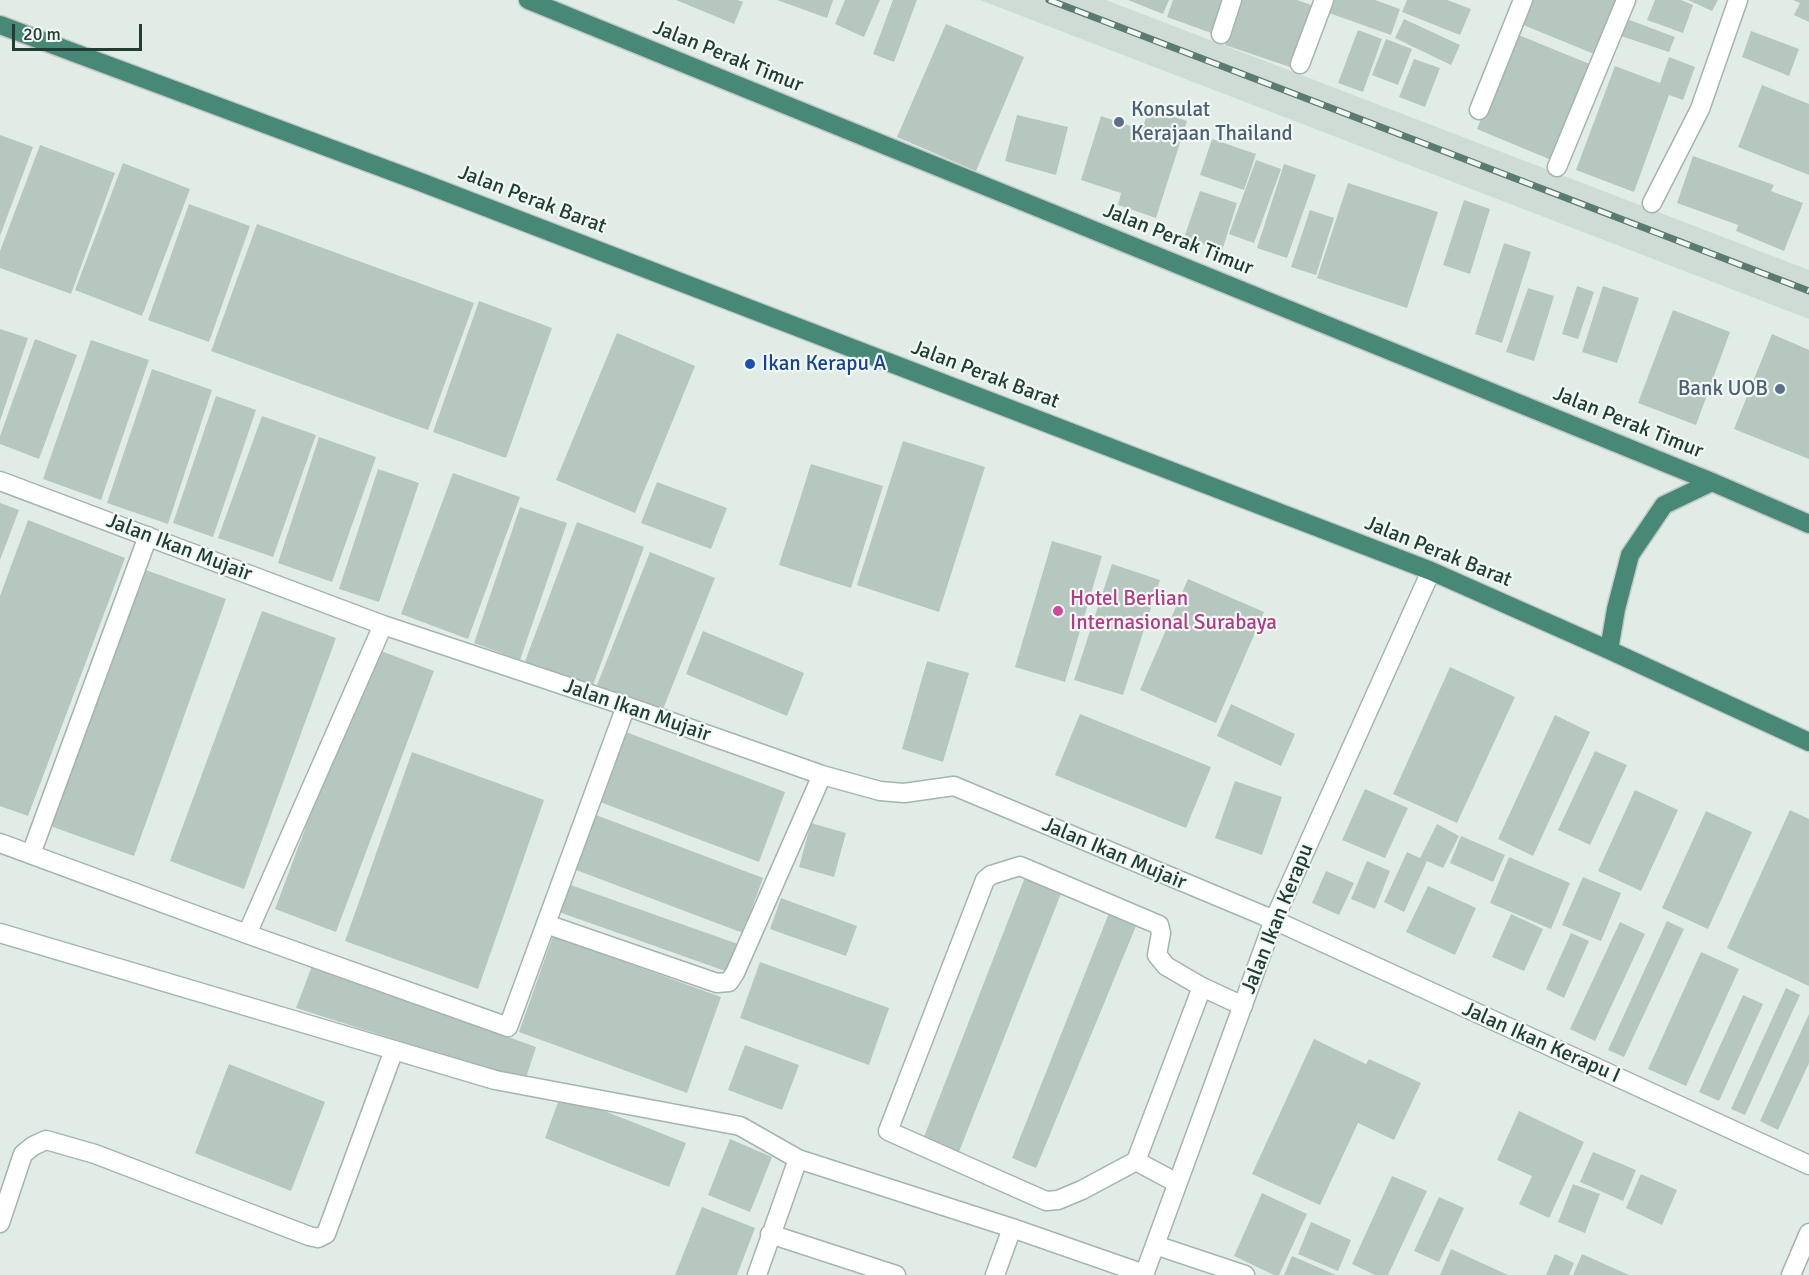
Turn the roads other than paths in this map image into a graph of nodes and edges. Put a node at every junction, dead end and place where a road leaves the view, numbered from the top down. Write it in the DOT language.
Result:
graph roads {
  1 [pos="528,0"];
  2 [pos="1232,0"];
  3 [pos="1324,0"];
  4 [pos="1523,0"];
  5 [pos="1626,0"];
  6 [pos="1738,0"];
  7 [pos="0,25"];
  8 [pos="1221,34"];
  9 [pos="1300,64"];
  10 [pos="1479,110"];
  11 [pos="1557,167"];
  12 [pos="1652,202"];
  13 [pos="0,482"];
  14 [pos="1712,482"];
  15 [pos="1809,524"];
  16 [pos="148,536"];
  17 [pos="1431,571"];
  18 [pos="383,625"];
  19 [pos="1609,650"];
  20 [pos="626,706"];
  21 [pos="1809,742"];
  22 [pos="822,775"];
  23 [pos="0,843"];
  24 [pos="32,854"];
  25 [pos="1274,920"];
  26 [pos="546,924"];
  27 [pos="0,933"];
  28 [pos="247,934"];
  29 [pos="1202,987"];
  30 [pos="1243,1006"];
  31 [pos="394,1050"];
  32 [pos="798,1159"];
  33 [pos="1136,1161"];
  34 [pos="1809,1165"];
  35 [pos="1177,1183"];
  36 [pos="0,1223"];
  37 [pos="1012,1228"];
  38 [pos="1809,1233"];
  39 [pos="770,1234"];
  40 [pos="1155,1245"];
  41 [pos="757,1275"];
  42 [pos="896,1275"];
  43 [pos="995,1275"];
  44 [pos="1144,1275"];
  45 [pos="1245,1275"];
  46 [pos="1791,1275"];
  1 -- 14 [label="highway, Jalan Perak Timur"];
  2 -- 8 [label="street"];
  3 -- 9 [label="street"];
  4 -- 10 [label="street"];
  5 -- 11 [label="street"];
  6 -- 12 [label="street"];
  7 -- 17 [label="highway, Jalan Perak Barat"];
  13 -- 16 [label="street, Jalan Ikan Mujair"];
  14 -- 15 [label="highway, Jalan Perak Timur"];
  14 -- 19 [label="highway"];
  16 -- 18 [label="street, Jalan Ikan Mujair"];
  16 -- 24 [label="street"];
  17 -- 19 [label="highway, Jalan Perak Barat"];
  17 -- 25 [label="street, Jalan Ikan Kerapu"];
  18 -- 20 [label="street, Jalan Ikan Mujair"];
  18 -- 28 [label="street"];
  19 -- 21 [label="highway, Jalan Perak Barat"];
  20 -- 22 [label="street, Jalan Ikan Mujair"];
  20 -- 26 [label="street"];
  22 -- 25 [label="street, Jalan Ikan Mujair"];
  22 -- 26 [label="street"];
  23 -- 24 [label="street"];
  24 -- 28 [label="street"];
  25 -- 30 [label="street, Jalan Ikan Kerapu"];
  25 -- 34 [label="street, Jalan Ikan Kerapu I"];
  26 -- 28 [label="street"];
  27 -- 31 [label="street"];
  29 -- 30 [label="street"];
  29 -- 33 [label="street"];
  29 -- 33 [label="street"];
  30 -- 35 [label="street, Jalan Ikan Kerapu"];
  31 -- 32 [label="street"];
  31 -- 36 [label="street"];
  32 -- 37 [label="street"];
  32 -- 39 [label="street"];
  33 -- 35 [label="street"];
  35 -- 40 [label="street, Jalan Ikan Kerapu"];
  37 -- 43 [label="street"];
  37 -- 44 [label="street"];
  38 -- 46 [label="street"];
  39 -- 41 [label="street"];
  39 -- 42 [label="street"];
  40 -- 44 [label="street, Jalan Ikan Kerapu"];
  40 -- 45 [label="street"];
}
